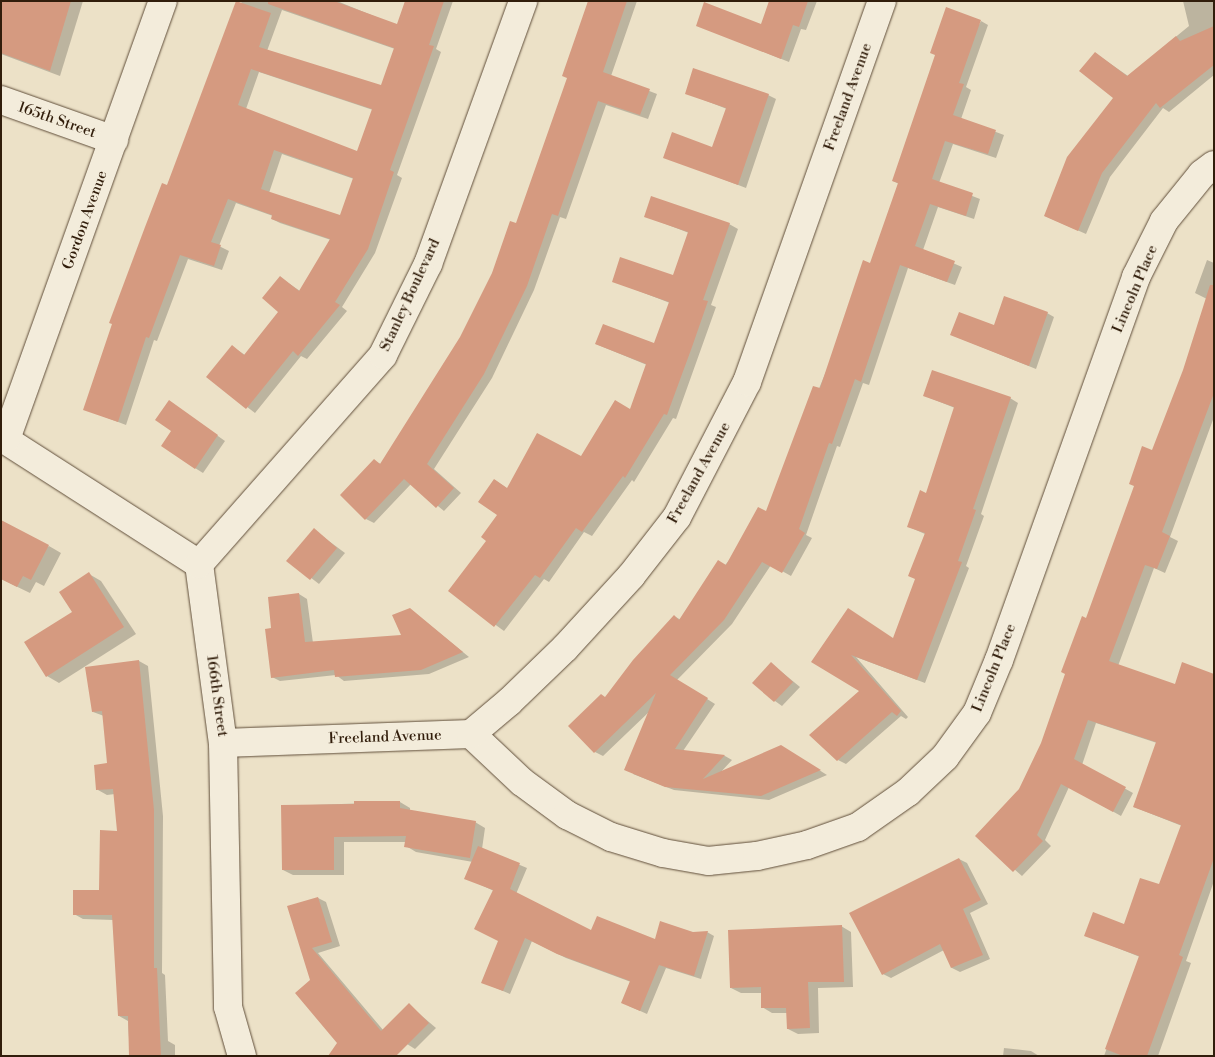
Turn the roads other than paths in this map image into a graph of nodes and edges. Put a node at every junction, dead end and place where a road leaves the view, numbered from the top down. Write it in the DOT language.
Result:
graph roads {
  1 [pos="163,1"];
  2 [pos="523,1"];
  3 [pos="882,1"];
  4 [pos="1,100"];
  5 [pos="114,140"];
  6 [pos="1214,165"];
  7 [pos="4,438"];
  8 [pos="199,564"];
  9 [pos="471,734"];
  10 [pos="223,743"];
  11 [pos="242,1056"];
  1 -- 5 [label="street, Gordon Avenue"];
  2 -- 8 [label="street, Stanley Boulevard"];
  3 -- 9 [label="street, Freeland Avenue"];
  4 -- 5 [label="street, 165th Street"];
  5 -- 7 [label="street, Gordon Avenue"];
  6 -- 9 [label="street, Lincoln Place"];
  7 -- 8 [label="street"];
  8 -- 10 [label="street, 166th Street"];
  9 -- 10 [label="street, Freeland Avenue"];
  10 -- 11 [label="street, 166th Street"];
}
